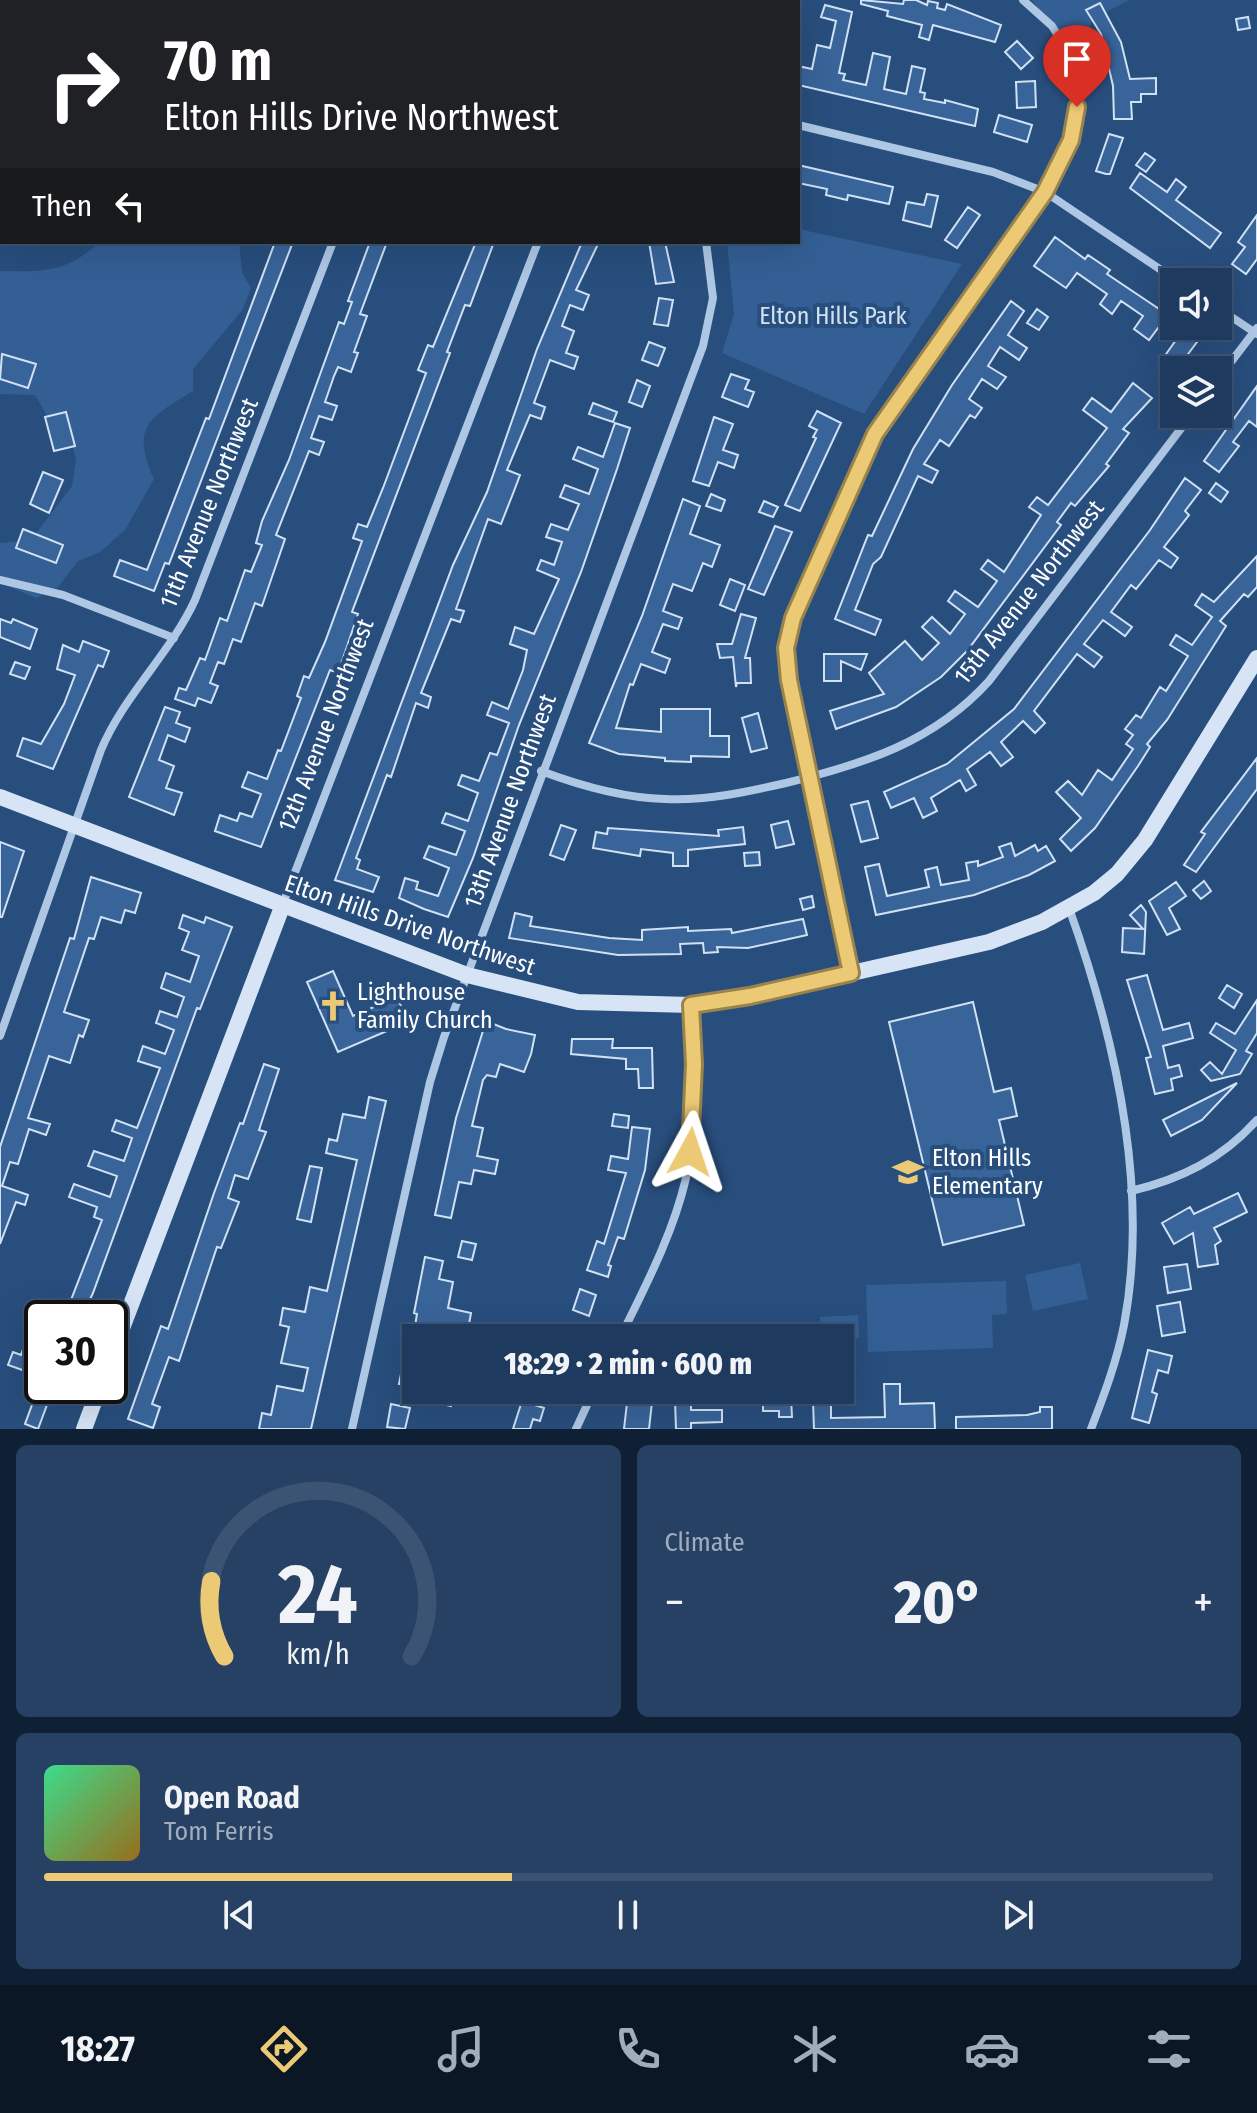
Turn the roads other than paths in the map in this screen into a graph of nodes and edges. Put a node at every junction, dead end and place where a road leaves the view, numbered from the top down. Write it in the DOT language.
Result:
graph roads {
  1 [pos="1023,0"];
  2 [pos="800,125"];
  3 [pos="1045,192"];
  4 [pos="332,244"];
  5 [pos="537,244"];
  6 [pos="706,244"];
  7 [pos="1160,269"];
  8 [pos="1232,316"];
  9 [pos="1256,331"];
  10 [pos="1232,361"];
  11 [pos="1181,428"];
  12 [pos="0,580"];
  13 [pos="174,638"];
  14 [pos="1257,658"];
  15 [pos="541,771"];
  16 [pos="810,777"];
  17 [pos="0,797"];
  18 [pos="74,824"];
  19 [pos="282,907"];
  20 [pos="1069,908"];
  21 [pos="851,973"];
  22 [pos="467,975"];
  23 [pos="691,1005"];
  24 [pos="0,1036"];
  25 [pos="1257,1120"];
  26 [pos="1131,1191"];
  27 [pos="128,1313"];
  28 [pos="627,1324"];
  29 [pos="93,1404"];
  30 [pos="588,1404"];
  31 [pos="84,1429"];
  32 [pos="352,1429"];
  33 [pos="576,1429"];
  34 [pos="1091,1429"];
  1 -- 3 [label="street"];
  2 -- 3 [label="street"];
  3 -- 7 [label="street"];
  3 -- 16 [label="street"];
  4 -- 13 [label="street, 11th Avenue Northwest"];
  5 -- 19 [label="street, 12th Avenue Northwest"];
  6 -- 15 [label="street, 13th Avenue Northwest"];
  8 -- 9 [label="street"];
  9 -- 10 [label="street"];
  11 -- 16 [label="street, 15th Avenue Northwest"];
  12 -- 13 [label="street"];
  13 -- 18 [label="street, 11th Avenue Northwest"];
  14 -- 20 [label="main road, Elton Hills Drive Northwest"];
  15 -- 16 [label="street, 15th Avenue Northwest"];
  15 -- 22 [label="street, 13th Avenue Northwest"];
  16 -- 21 [label="street"];
  17 -- 18 [label="main road, Elton Hills Drive Northwest"];
  18 -- 19 [label="main road, Elton Hills Drive Northwest"];
  18 -- 24 [label="street, 11th Avenue Northwest"];
  19 -- 22 [label="main road, Elton Hills Drive Northwest"];
  19 -- 27 [label="main road, 12th Avenue Northwest"];
  20 -- 21 [label="main road, Elton Hills Drive Northwest"];
  20 -- 26 [label="street"];
  21 -- 23 [label="main road, Elton Hills Drive Northwest"];
  22 -- 23 [label="main road, Elton Hills Drive Northwest"];
  22 -- 32 [label="street, 13th Avenue Northwest"];
  23 -- 28 [label="street"];
  25 -- 26 [label="street"];
  26 -- 34 [label="street"];
  29 -- 31 [label="main road"];
  30 -- 33 [label="street"];
}
